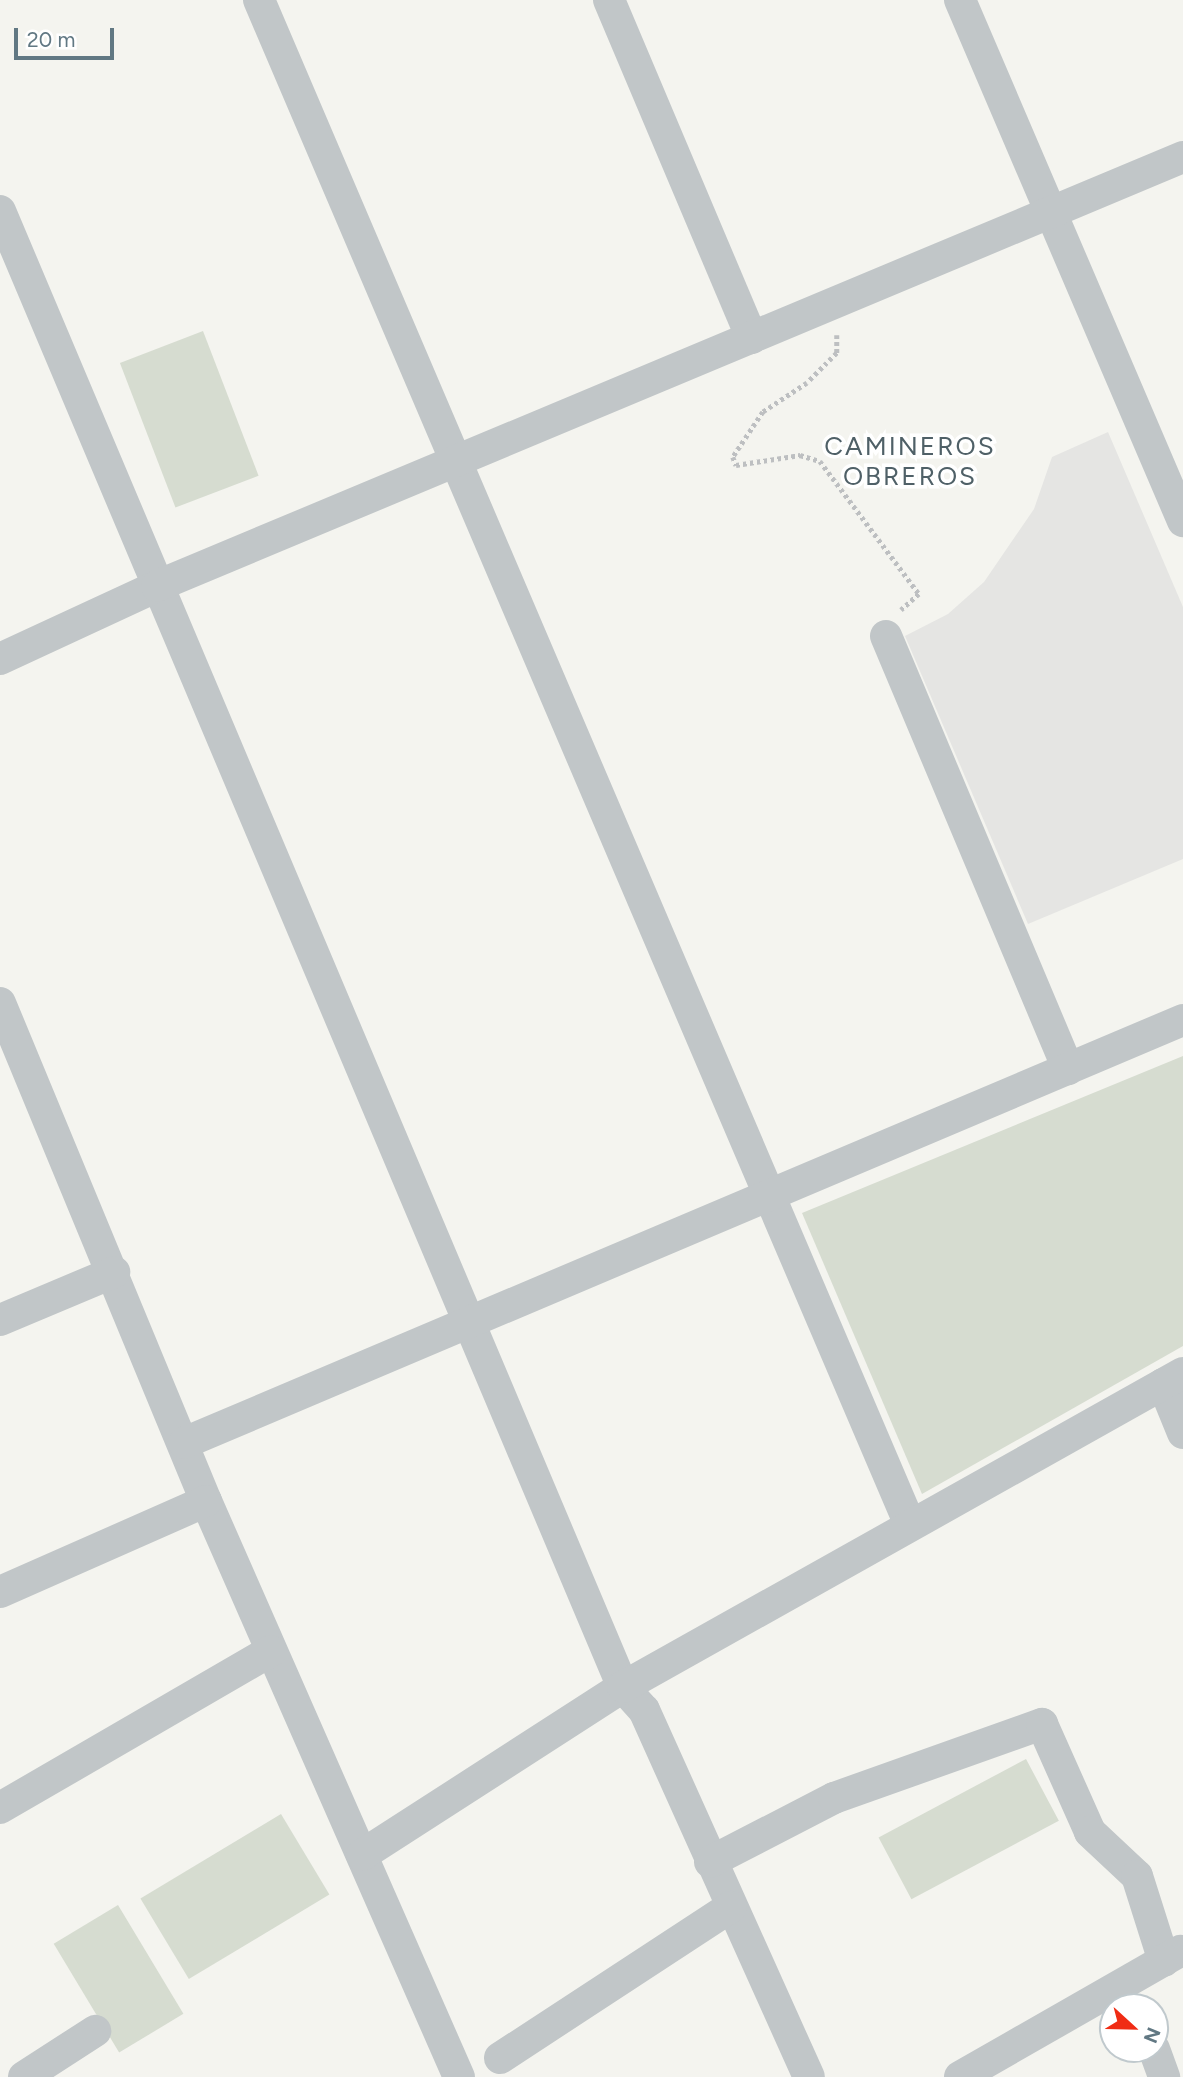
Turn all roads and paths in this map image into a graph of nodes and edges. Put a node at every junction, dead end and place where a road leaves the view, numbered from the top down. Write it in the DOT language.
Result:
graph roads {
  1 [pos="259,0"];
  2 [pos="609,0"];
  3 [pos="960,0"];
  4 [pos="1183,158"];
  5 [pos="0,211"];
  6 [pos="1049,213"];
  7 [pos="825,332"];
  8 [pos="752,338"];
  9 [pos="456,466"];
  10 [pos="1183,521"];
  11 [pos="157,586"];
  12 [pos="886,636"];
  13 [pos="0,660"];
  14 [pos="0,1003"];
  15 [pos="1183,1020"];
  16 [pos="1068,1069"];
  17 [pos="764,1194"];
  18 [pos="114,1272"];
  19 [pos="0,1320"];
  20 [pos="473,1321"];
  21 [pos="1173,1378"];
  22 [pos="1183,1433"];
  23 [pos="184,1443"];
  24 [pos="206,1501"];
  25 [pos="910,1525"];
  26 [pos="0,1592"];
  27 [pos="271,1651"];
  28 [pos="623,1687"];
  29 [pos="0,1808"];
  30 [pos="362,1855"];
  31 [pos="710,1862"];
  32 [pos="732,1907"];
  33 [pos="1173,1955"];
  34 [pos="1124,1993"];
  35 [pos="1099,2007"];
  36 [pos="95,2031"];
  37 [pos="500,2058"];
  38 [pos="24,2077"];
  39 [pos="459,2077"];
  40 [pos="809,2077"];
  41 [pos="960,2077"];
  1 -- 9 [label="street"];
  2 -- 8 [label="street"];
  3 -- 6 [label="street"];
  4 -- 6 [label="street"];
  5 -- 11 [label="street"];
  6 -- 8 [label="street"];
  6 -- 10 [label="street"];
  7 -- 12 [label="path"];
  8 -- 9 [label="street"];
  9 -- 11 [label="street"];
  9 -- 17 [label="street"];
  11 -- 13 [label="street"];
  11 -- 20 [label="street"];
  12 -- 16 [label="street"];
  14 -- 18 [label="street"];
  15 -- 16 [label="street"];
  16 -- 17 [label="street"];
  17 -- 20 [label="street"];
  17 -- 25 [label="street"];
  18 -- 19 [label="street"];
  18 -- 23 [label="street"];
  20 -- 23 [label="street"];
  20 -- 28 [label="street"];
  21 -- 22 [label="street"];
  21 -- 25 [label="street"];
  23 -- 24 [label="street"];
  24 -- 26 [label="street"];
  24 -- 27 [label="street"];
  25 -- 28 [label="street"];
  27 -- 29 [label="street"];
  27 -- 30 [label="street"];
  28 -- 30 [label="street"];
  28 -- 31 [label="street"];
  30 -- 39 [label="street"];
  31 -- 32 [label="street"];
  31 -- 33 [label="street"];
  32 -- 37 [label="street"];
  32 -- 40 [label="street"];
  33 -- 34 [label="street"];
  35 -- 41 [label="street"];
  36 -- 38 [label="street"];
}
